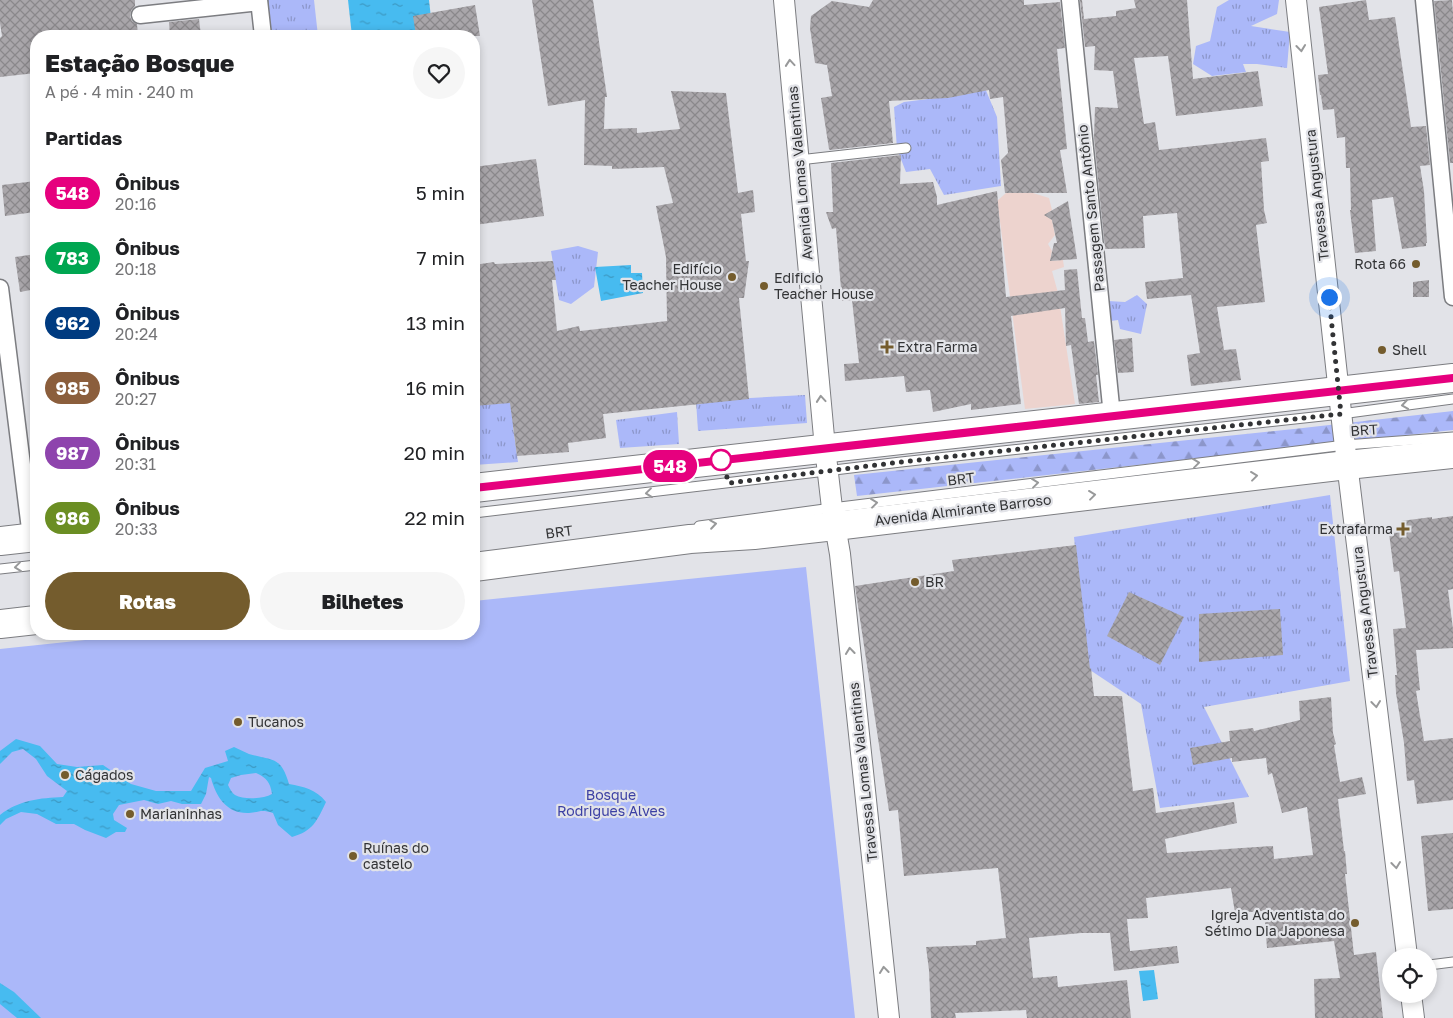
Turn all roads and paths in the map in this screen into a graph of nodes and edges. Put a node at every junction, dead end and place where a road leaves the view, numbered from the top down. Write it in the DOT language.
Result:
graph roads {
  1 [pos="784,0"];
  2 [pos="1070,0"];
  3 [pos="1296,0"];
  4 [pos="1424,0"];
  5 [pos="259,1"];
  6 [pos="140,14"];
  7 [pos="262,30"];
  8 [pos="906,148"];
  9 [pos="799,160"];
  10 [pos="0,288"];
  11 [pos="1453,296"];
  12 [pos="1453,378"];
  13 [pos="1453,399"];
  14 [pos="1340,402"];
  15 [pos="1112,416"];
  16 [pos="1453,437"];
  17 [pos="1453,454"];
  18 [pos="1346,455"];
  19 [pos="826,460"];
  20 [pos="480,488"];
  21 [pos="30,508"];
  22 [pos="480,512"];
  23 [pos="834,517"];
  24 [pos="685,528"];
  25 [pos="30,537"];
  26 [pos="0,541"];
  27 [pos="483,561"];
  28 [pos="30,566"];
  29 [pos="0,569"];
  30 [pos="30,614"];
  31 [pos="0,617"];
  32 [pos="30,621"];
  33 [pos="0,624"];
  34 [pos="1406,948"];
  35 [pos="1453,962"];
  36 [pos="1437,965"];
  37 [pos="1412,1003"];
  38 [pos="889,1018"];
  39 [pos="1414,1018"];
  9 -- 1 [label="street, Avenida Lomas Valentinas, one-way"];
  2 -- 15 [label="street, Passagem Santo Antônio"];
  3 -- 14 [label="street, Travessa Angustura, one-way"];
  4 -- 11 [label="street"];
  5 -- 6 [label="street"];
  5 -- 7 [label="street"];
  8 -- 9 [label="lane"];
  19 -- 9 [label="street, Avenida Lomas Valentinas, one-way"];
  10 -- 21 [label="street"];
  12 -- 14 [label="highway"];
  13 -- 14 [label="lane, BRT, one-way"];
  14 -- 15 [label="highway"];
  14 -- 18 [label="street, Travessa Angustura"];
  14 -- 19 [label="lane, BRT"];
  15 -- 19 [label="highway"];
  16 -- 18 [label="lane, BRT"];
  17 -- 18 [label="highway, Avenida Almirante Barroso"];
  23 -- 18 [label="highway, Avenida Almirante Barroso, one-way"];
  18 -- 34 [label="street, Travessa Angustura, one-way"];
  19 -- 20 [label="highway"];
  19 -- 22 [label="lane, BRT, one-way"];
  19 -- 23 [label="street, Avenida Lomas Valentinas"];
  24 -- 23 [label="lane, one-way"];
  23 -- 27 [label="highway, Avenida Almirante Barroso"];
  38 -- 23 [label="street, Travessa Lomas Valentinas, one-way"];
  25 -- 26 [label="highway"];
  28 -- 29 [label="lane, one-way"];
  30 -- 31 [label="lane"];
  32 -- 33 [label="highway"];
  35 -- 36 [label="lane"];
  37 -- 39 [label="street"];
}
